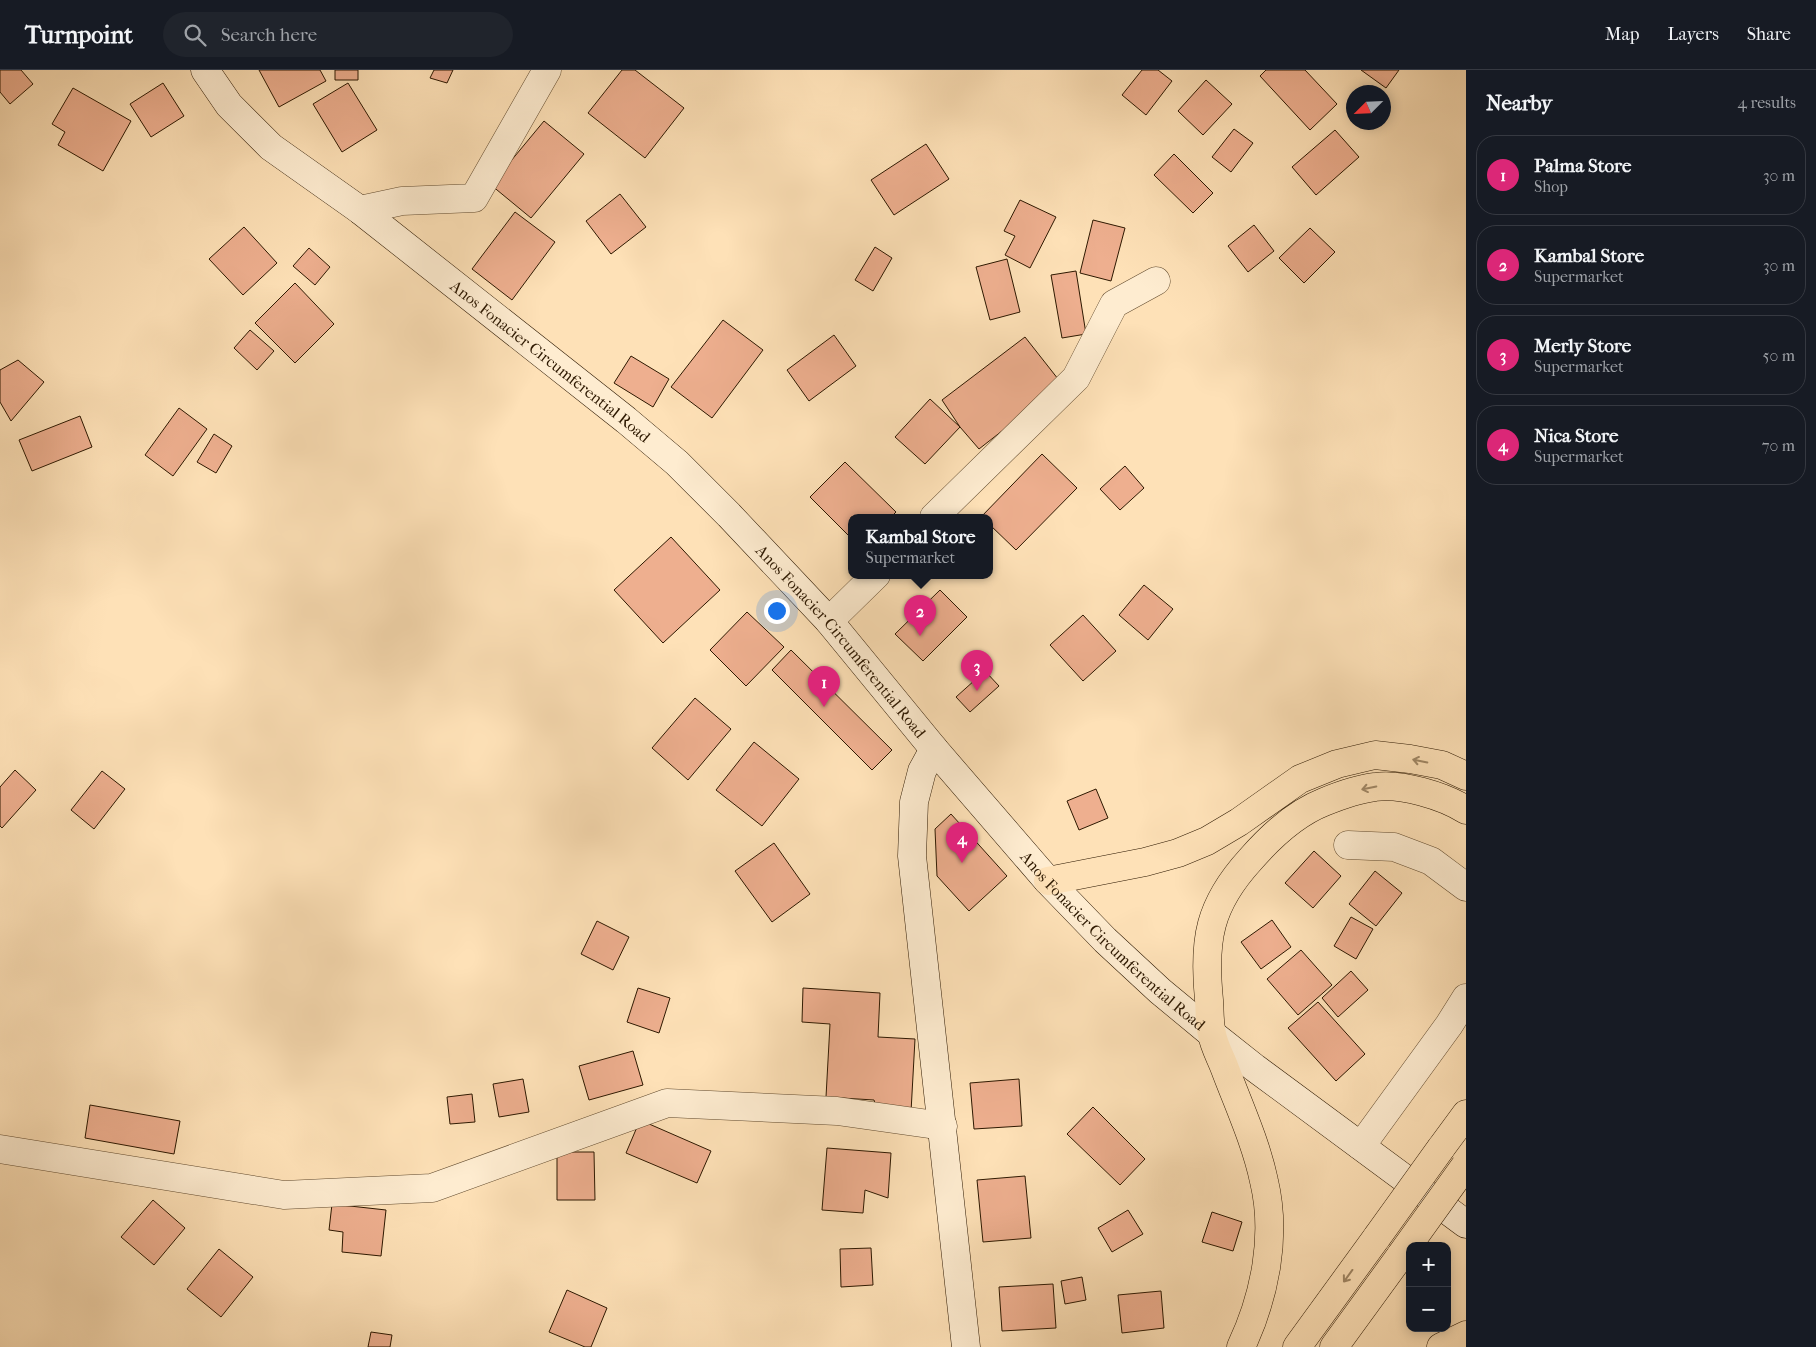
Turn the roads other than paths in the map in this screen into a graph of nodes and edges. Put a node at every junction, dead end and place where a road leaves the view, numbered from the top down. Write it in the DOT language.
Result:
graph roads {
  1 [pos="205,70"];
  2 [pos="547,70"];
  3 [pos="360,210"];
  4 [pos="1156,281"];
  5 [pos="937,514"];
  6 [pos="872,579"];
  7 [pos="829,621"];
  8 [pos="934,749"];
  9 [pos="1466,776"];
  10 [pos="1466,810"];
  11 [pos="1348,845"];
  12 [pos="1048,881"];
  13 [pos="1466,888"];
  14 [pos="1466,998"];
  15 [pos="1212,1034"];
  16 [pos="1466,1114"];
  17 [pos="943,1126"];
  18 [pos="1361,1146"];
  19 [pos="0,1149"];
  20 [pos="1466,1165"];
  21 [pos="1466,1224"];
  22 [pos="1466,1335"];
  23 [pos="966,1347"];
  24 [pos="1241,1347"];
  25 [pos="1297,1347"];
  26 [pos="1334,1347"];
  27 [pos="1441,1347"];
  1 -- 3 [label="street, Anos Fonacier Circumferential Road"];
  2 -- 3 [label="street"];
  3 -- 7 [label="street, Anos Fonacier Circumferential Road"];
  4 -- 5 [label="street"];
  6 -- 7 [label="street"];
  7 -- 8 [label="street, Anos Fonacier Circumferential Road"];
  8 -- 12 [label="street, Anos Fonacier Circumferential Road"];
  8 -- 17 [label="street"];
  9 -- 12 [label="main road, one-way"];
  10 -- 15 [label="main road, one-way"];
  11 -- 13 [label="street"];
  12 -- 15 [label="street, Anos Fonacier Circumferential Road"];
  14 -- 18 [label="street"];
  15 -- 18 [label="street, Anos Fonacier Circumferential Road"];
  15 -- 24 [label="main road"];
  16 -- 25 [label="main road, one-way, bridge"];
  17 -- 19 [label="street"];
  17 -- 23 [label="street"];
  18 -- 21 [label="street, Anos Fonacier Circumferential Road"];
  20 -- 26 [label="main road, bridge"];
  22 -- 27 [label="main road"];
}
